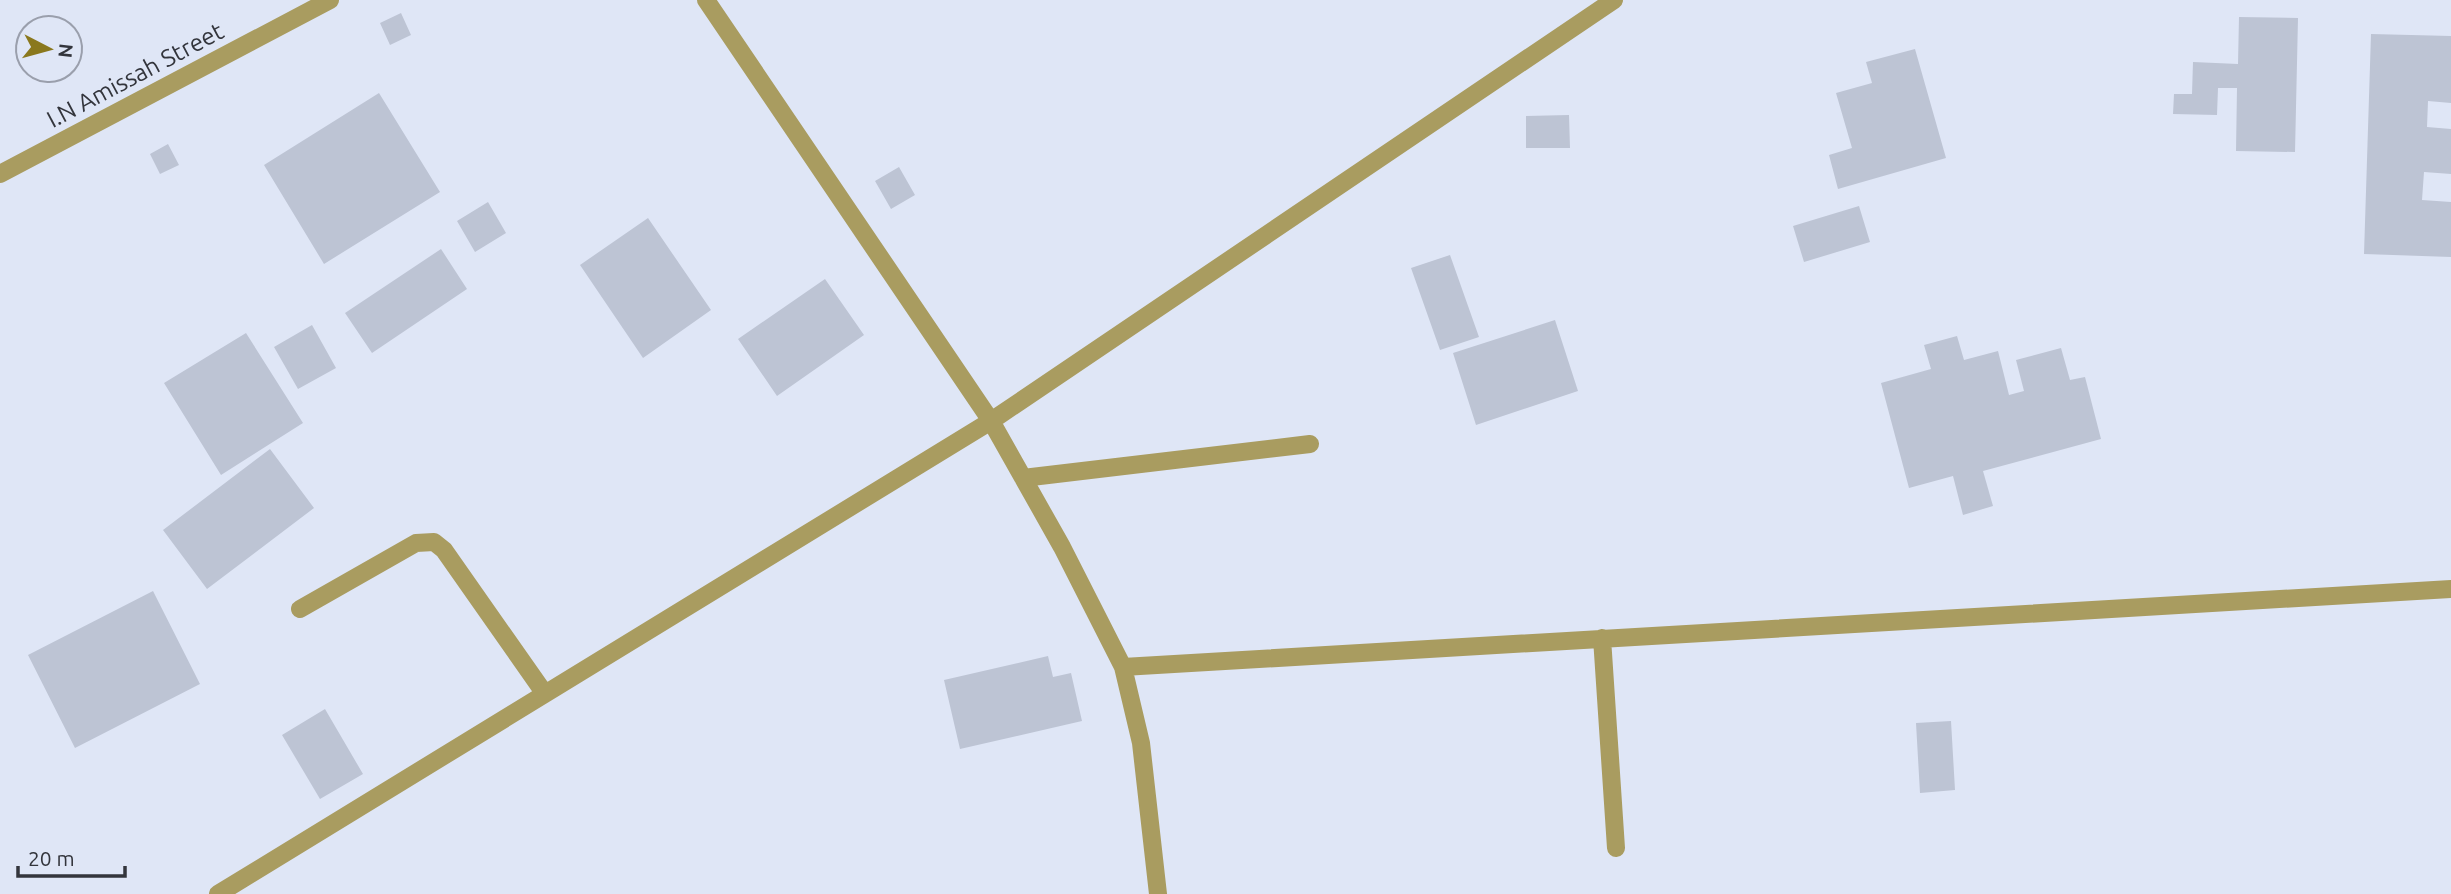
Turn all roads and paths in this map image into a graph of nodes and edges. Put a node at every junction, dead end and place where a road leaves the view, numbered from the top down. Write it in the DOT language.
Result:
graph roads {
  1 [pos="330,0"];
  2 [pos="706,0"];
  3 [pos="1614,0"];
  4 [pos="0,174"];
  5 [pos="991,421"];
  6 [pos="1310,444"];
  7 [pos="1023,478"];
  8 [pos="2451,589"];
  9 [pos="300,609"];
  10 [pos="1602,638"];
  11 [pos="1123,667"];
  12 [pos="544,694"];
  13 [pos="1616,848"];
  14 [pos="218,894"];
  15 [pos="1158,894"];
  1 -- 4 [label="street, I.N Amissah Street"];
  2 -- 5 [label="street"];
  3 -- 5 [label="street"];
  5 -- 7 [label="street"];
  5 -- 12 [label="street"];
  6 -- 7 [label="street"];
  7 -- 11 [label="street"];
  8 -- 10 [label="street"];
  9 -- 12 [label="street"];
  10 -- 11 [label="street"];
  10 -- 13 [label="street"];
  11 -- 15 [label="street"];
  12 -- 14 [label="street"];
}
